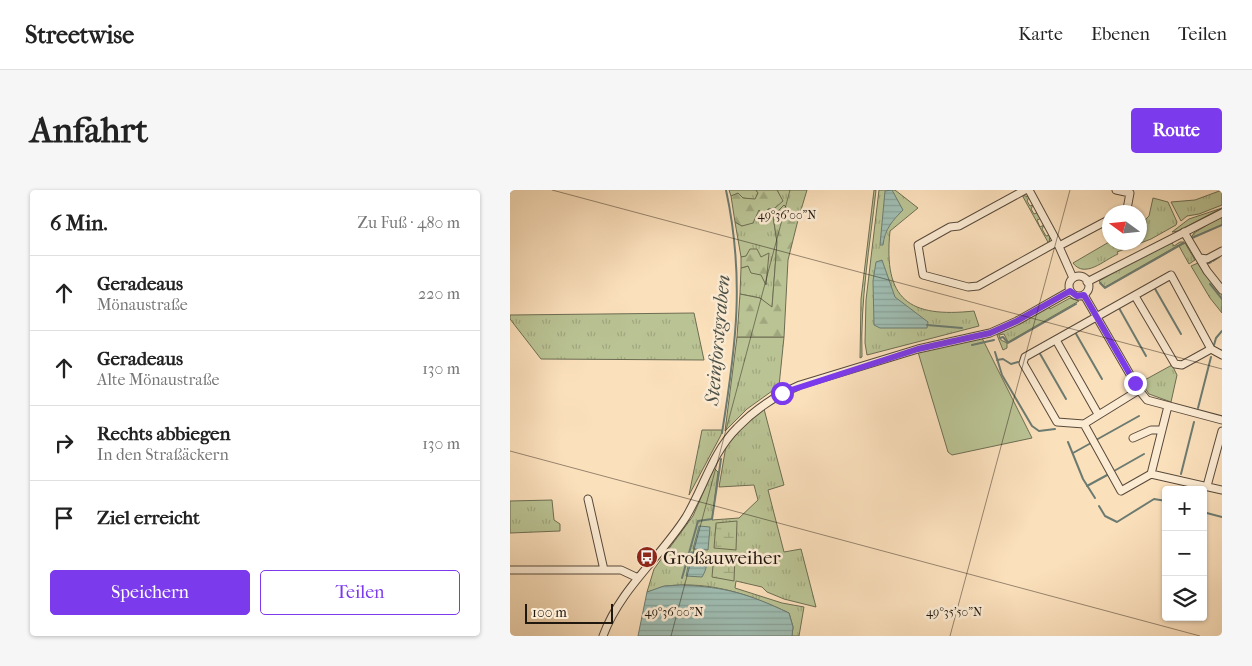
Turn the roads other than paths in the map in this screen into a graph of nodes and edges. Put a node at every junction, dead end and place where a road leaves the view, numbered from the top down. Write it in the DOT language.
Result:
graph roads {
  1 [pos="1116,190"];
  2 [pos="1031,191"];
  3 [pos="1128,205"];
  4 [pos="1222,213"];
  5 [pos="1102,223"];
  6 [pos="1184,232"];
  7 [pos="1058,244"];
  8 [pos="1222,251"];
  9 [pos="1200,258"];
  10 [pos="1073,278"];
  11 [pos="1087,282"];
  12 [pos="1221,288"];
  13 [pos="1070,291"];
  14 [pos="1084,295"];
  15 [pos="1135,296"];
  16 [pos="1096,317"];
  17 [pos="1056,340"];
  18 [pos="1212,349"];
  19 [pos="1222,355"];
  20 [pos="1139,390"];
  21 [pos="1168,406"];
  22 [pos="1098,414"];
  23 [pos="1222,420"];
  24 [pos="1084,424"];
  25 [pos="1161,430"];
  26 [pos="1222,430"];
  27 [pos="1133,438"];
  28 [pos="1151,474"];
  29 [pos="1207,486"];
  30 [pos="1222,490"];
  31 [pos="588,499"];
  32 [pos="510,570"];
  33 [pos="604,570"];
  34 [pos="638,578"];
  35 [pos="603,636"];
  1 -- 3 [label="street"];
  2 -- 7 [label="street"];
  2 -- 7 [label="street"];
  4 -- 6 [label="street"];
  5 -- 7 [label="street"];
  6 -- 9 [label="street"];
  6 -- 11 [label="street"];
  7 -- 10 [label="street"];
  8 -- 9 [label="street"];
  9 -- 12 [label="street"];
  10 -- 11 [label="street"];
  10 -- 13 [label="street"];
  11 -- 14 [label="street"];
  13 -- 14 [label="street"];
  13 -- 34 [label="street"];
  14 -- 16 [label="street"];
  15 -- 16 [label="street"];
  15 -- 18 [label="street"];
  15 -- 18 [label="street"];
  16 -- 17 [label="street"];
  16 -- 20 [label="street"];
  17 -- 22 [label="street"];
  17 -- 24 [label="street"];
  18 -- 19 [label="street"];
  20 -- 21 [label="street"];
  20 -- 22 [label="street"];
  21 -- 23 [label="street"];
  21 -- 25 [label="street"];
  22 -- 24 [label="street"];
  24 -- 28 [label="street"];
  25 -- 27 [label="street"];
  25 -- 28 [label="street"];
  26 -- 29 [label="street"];
  28 -- 29 [label="street"];
  29 -- 30 [label="street"];
  31 -- 33 [label="street"];
  32 -- 33 [label="street"];
  33 -- 34 [label="street"];
  34 -- 35 [label="street"];
}
